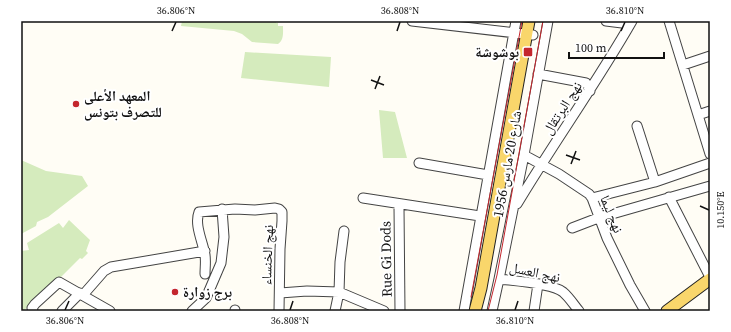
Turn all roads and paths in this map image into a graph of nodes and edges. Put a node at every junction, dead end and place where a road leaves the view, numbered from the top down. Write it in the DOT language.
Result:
graph roads {
  1 [pos="412,21"];
  2 [pos="516,21"];
  3 [pos="529,21"];
  4 [pos="536,21"];
  5 [pos="548,21"];
  6 [pos="606,21"];
  7 [pos="669,21"];
  8 [pos="631,23"];
  9 [pos="514,32"];
  10 [pos="530,34"];
  11 [pos="710,56"];
  12 [pos="683,65"];
  13 [pos="538,74"];
  14 [pos="590,92"];
  15 [pos="710,111"];
  16 [pos="698,115"];
  17 [pos="638,126"];
  18 [pos="710,154"];
  19 [pos="524,155"];
  20 [pos="419,163"];
  21 [pos="710,163"];
  22 [pos="541,164"];
  23 [pos="488,175"];
  24 [pos="655,182"];
  25 [pos="710,186"];
  26 [pos="669,197"];
  27 [pos="363,198"];
  28 [pos="592,198"];
  29 [pos="399,207"];
  30 [pos="222,209"];
  31 [pos="514,209"];
  32 [pos="480,216"];
  33 [pos="598,218"];
  34 [pos="572,228"];
  35 [pos="344,231"];
  36 [pos="205,254"];
  37 [pos="223,254"];
  38 [pos="205,274"];
  39 [pos="710,278"];
  40 [pos="500,279"];
  41 [pos="538,284"];
  42 [pos="280,292"];
  43 [pos="339,292"];
  44 [pos="82,294"];
  45 [pos="576,310"];
  46 [pos="33,311"];
  47 [pos="62,311"];
  48 [pos="110,311"];
  49 [pos="192,311"];
  50 [pos="279,311"];
  51 [pos="335,311"];
  52 [pos="384,311"];
  53 [pos="400,311"];
  54 [pos="464,311"];
  55 [pos="475,311"];
  56 [pos="482,311"];
  57 [pos="492,311"];
  58 [pos="534,311"];
  59 [pos="645,311"];
  60 [pos="667,311"];
  1 -- 9 [label="street"];
  2 -- 9 [label="street, شارع 20 مارس 1956"];
  3 -- 10 [label="main road, شارع 20 مارس 1956"];
  4 -- 10 [label="main road, شارع 20 مارس 1956"];
  5 -- 13 [label="street, شارع 20 مارس 1956"];
  6 -- 8 [label="street"];
  7 -- 12 [label="street"];
  8 -- 14 [label="street, نهج البرتقال"];
  9 -- 10 [label="street"];
  9 -- 23 [label="street, شارع 20 مارس 1956"];
  10 -- 55 [label="main road, شارع 20 مارس 1956"];
  10 -- 56 [label="main road, شارع 20 مارس 1956"];
  11 -- 12 [label="street"];
  12 -- 16 [label="street"];
  13 -- 14 [label="street"];
  13 -- 19 [label="street, شارع 20 مارس 1956"];
  14 -- 22 [label="street, نهج البرتقال"];
  15 -- 16 [label="street"];
  16 -- 18 [label="street"];
  17 -- 24 [label="street"];
  19 -- 22 [label="street, نهج ليما"];
  19 -- 31 [label="street, شارع 20 مارس 1956"];
  20 -- 23 [label="street"];
  21 -- 24 [label="street"];
  22 -- 28 [label="street, نهج ليما"];
  22 -- 31 [label="street, نهج البرتقال"];
  23 -- 32 [label="street, شارع 20 مارس 1956"];
  24 -- 28 [label="street"];
  25 -- 26 [label="street"];
  26 -- 33 [label="street"];
  26 -- 39 [label="street"];
  27 -- 32 [label="street"];
  28 -- 33 [label="street, نهج ليما"];
  29 -- 53 [label="street, Rue Gi Dods"];
  30 -- 36 [label="street"];
  30 -- 37 [label="street"];
  30 -- 42 [label="street, نهج الخنساء"];
  31 -- 40 [label="street, شارع 20 مارس 1956"];
  32 -- 54 [label="street, شارع 20 مارس 1956"];
  33 -- 34 [label="street"];
  33 -- 59 [label="street, نهج ليما"];
  35 -- 43 [label="street"];
  36 -- 37 [label="street"];
  36 -- 38 [label="street"];
  36 -- 44 [label="street"];
  37 -- 49 [label="street"];
  39 -- 60 [label="main road"];
  40 -- 41 [label="street, نهج العسل"];
  40 -- 57 [label="street, شارع 20 مارس 1956"];
  41 -- 45 [label="street, نهج العسل"];
  41 -- 58 [label="street"];
  42 -- 43 [label="street"];
  42 -- 50 [label="street, نهج الخنساء"];
  43 -- 51 [label="street"];
  43 -- 52 [label="street"];
  44 -- 46 [label="street"];
  44 -- 47 [label="street"];
  44 -- 48 [label="street"];
}
